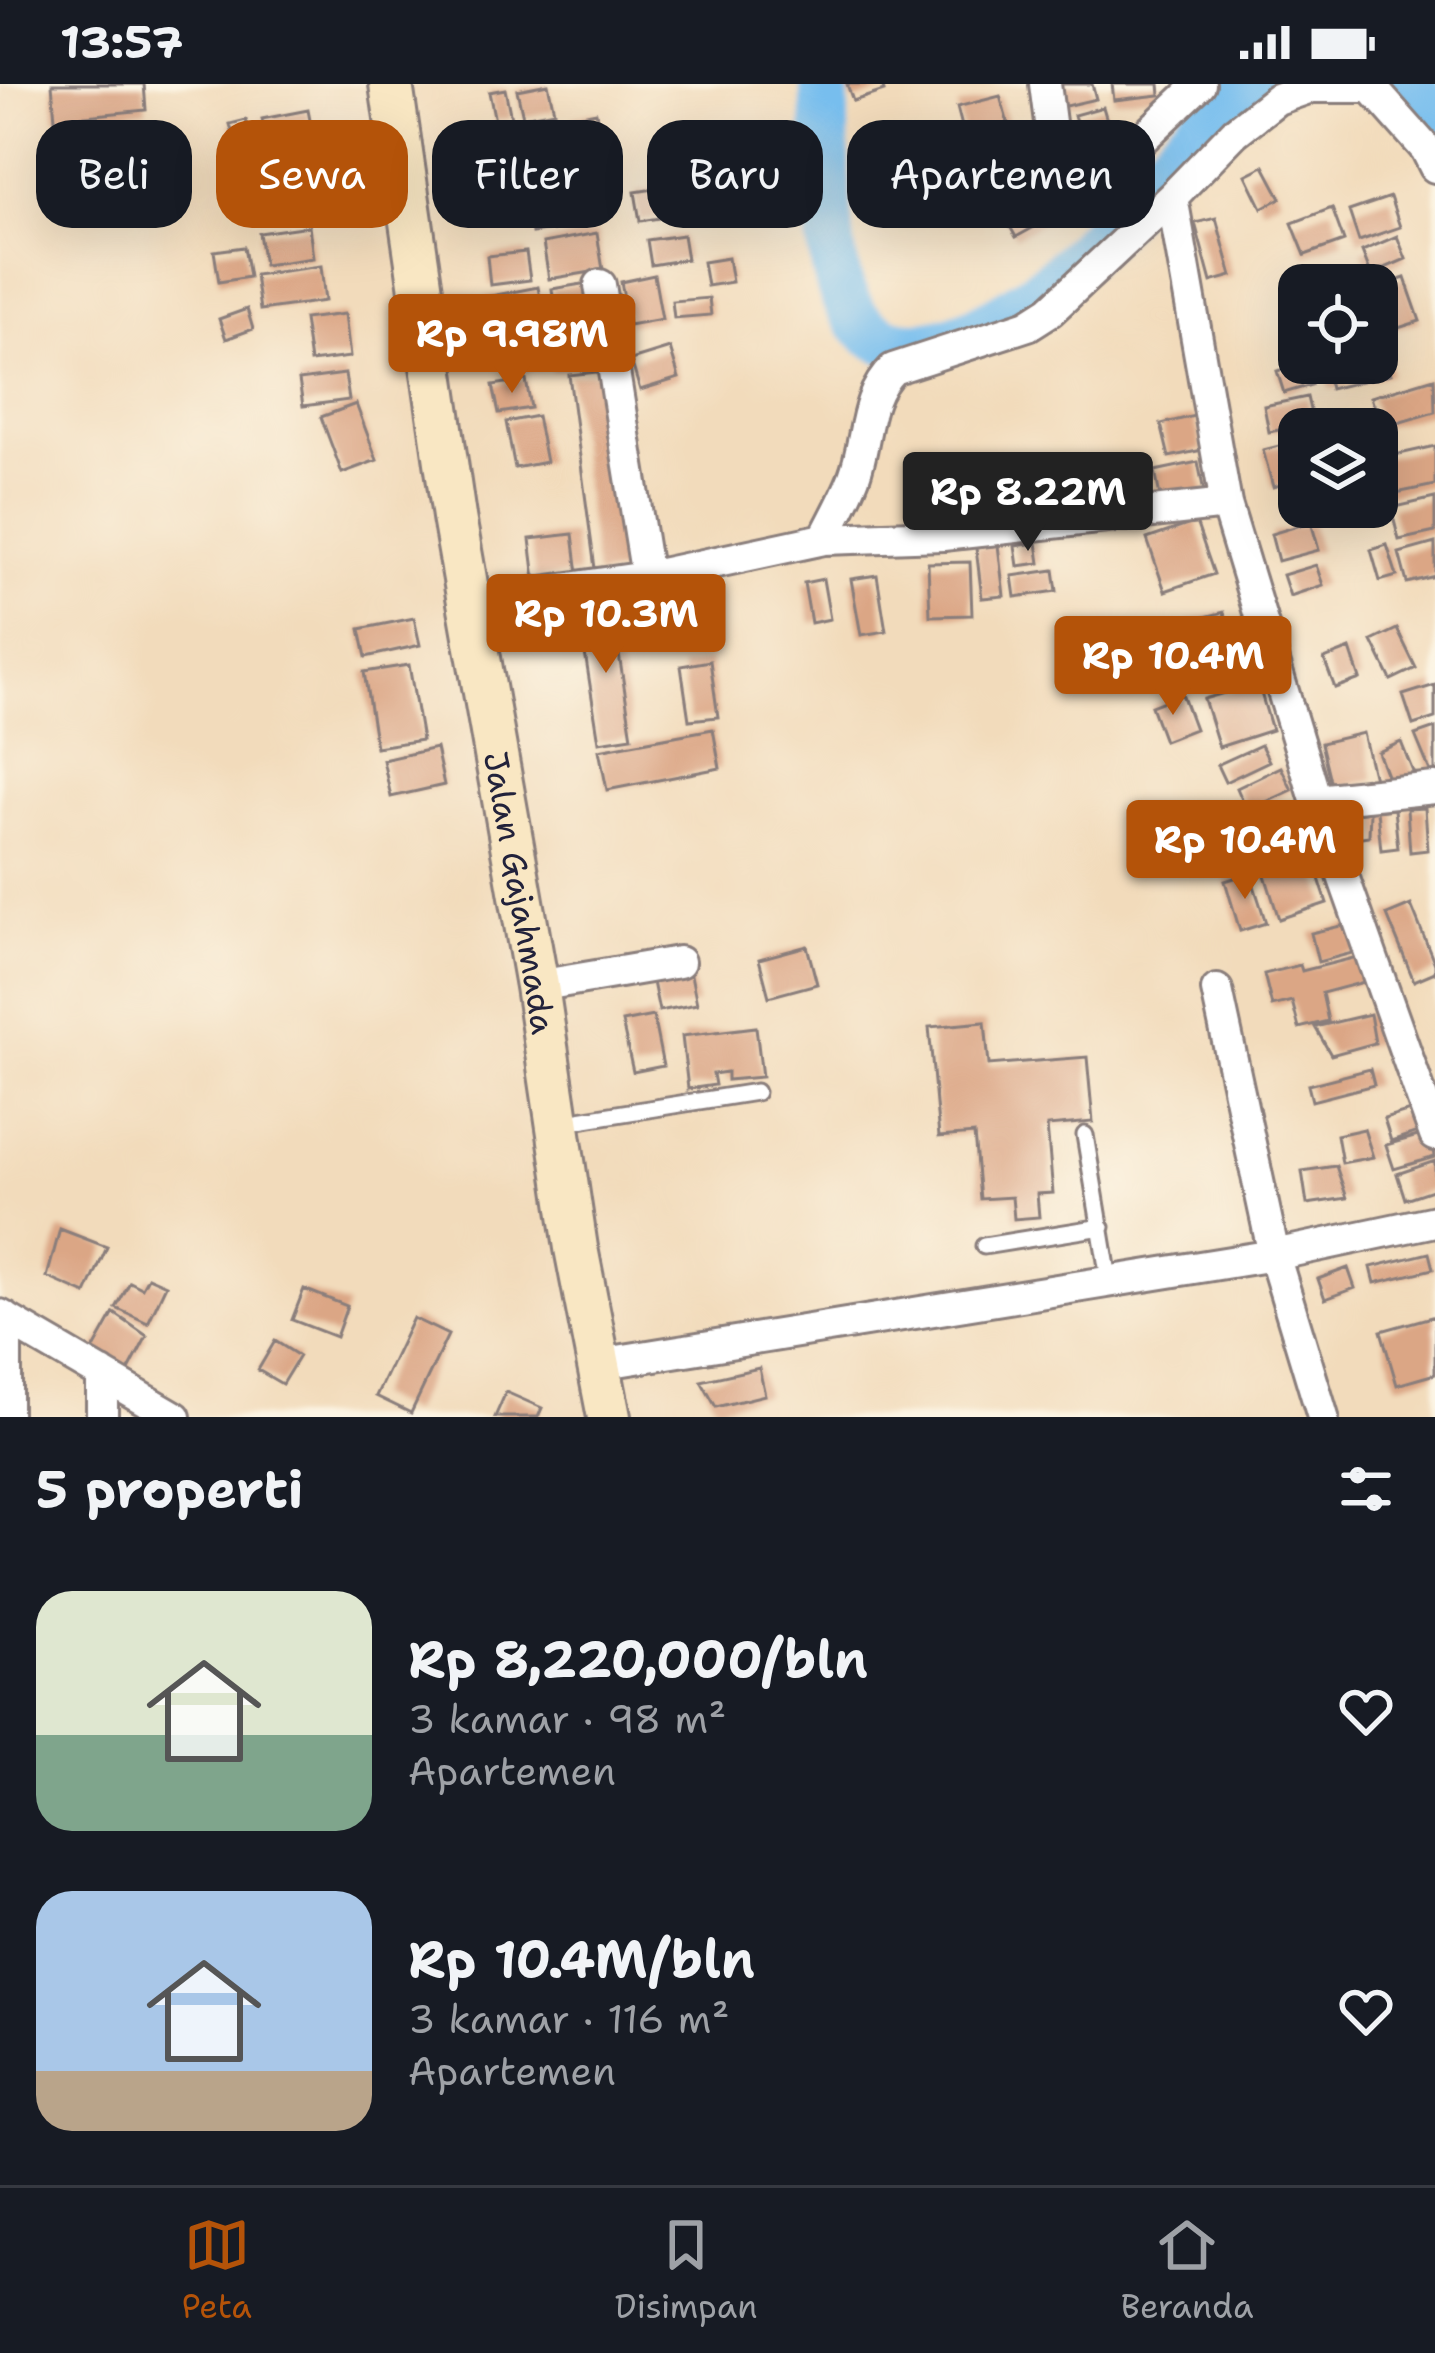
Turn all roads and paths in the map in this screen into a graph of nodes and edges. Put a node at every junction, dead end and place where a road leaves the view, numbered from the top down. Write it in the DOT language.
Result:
graph roads {
  1 [pos="391,84"];
  2 [pos="1045,84"];
  3 [pos="1200,84"];
  4 [pos="1372,86"];
  5 [pos="1050,120"];
  6 [pos="1155,130"];
  7 [pos="1435,167"];
  8 [pos="1172,197"];
  9 [pos="1155,209"];
  10 [pos="1131,228"];
  11 [pos="600,285"];
  12 [pos="1226,503"];
  13 [pos="824,539"];
  14 [pos="647,577"];
  15 [pos="487,600"];
  16 [pos="1435,788"];
  17 [pos="1316,800"];
  18 [pos="679,962"];
  19 [pos="537,986"];
  20 [pos="1217,990"];
  21 [pos="756,1093"];
  22 [pos="557,1124"];
  23 [pos="1085,1135"];
  24 [pos="1435,1135"];
  25 [pos="1435,1221"];
  26 [pos="1102,1227"];
  27 [pos="984,1246"];
  28 [pos="1274,1255"];
  29 [pos="1109,1280"];
  30 [pos="3,1316"];
  31 [pos="599,1364"];
  32 [pos="102,1374"];
  33 [pos="6,1417"];
  34 [pos="102,1417"];
  35 [pos="176,1417"];
  36 [pos="609,1417"];
  37 [pos="1324,1417"];
  1 -- 15 [label="street, Jalan Gajahmada"];
  2 -- 5 [label="street"];
  3 -- 6 [label="street"];
  4 -- 7 [label="street"];
  4 -- 8 [label="street"];
  8 -- 9 [label="street"];
  8 -- 12 [label="street"];
  10 -- 13 [label="street"];
  11 -- 14 [label="street"];
  12 -- 13 [label="street"];
  12 -- 17 [label="street"];
  13 -- 14 [label="street"];
  14 -- 15 [label="street"];
  15 -- 19 [label="street, Jalan Gajahmada"];
  16 -- 17 [label="street"];
  17 -- 24 [label="street"];
  18 -- 19 [label="street"];
  19 -- 22 [label="street, Jalan Gajahmada"];
  20 -- 28 [label="street"];
  21 -- 22 [label="lane"];
  22 -- 31 [label="street, Jalan Gajahmada"];
  23 -- 26 [label="lane"];
  25 -- 28 [label="street"];
  26 -- 27 [label="lane"];
  26 -- 29 [label="lane"];
  28 -- 29 [label="street"];
  28 -- 37 [label="street"];
  29 -- 31 [label="street"];
  30 -- 32 [label="street"];
  30 -- 33 [label="street"];
  31 -- 36 [label="street, Jalan Gajahmada"];
  32 -- 34 [label="street"];
  32 -- 35 [label="street"];
}
